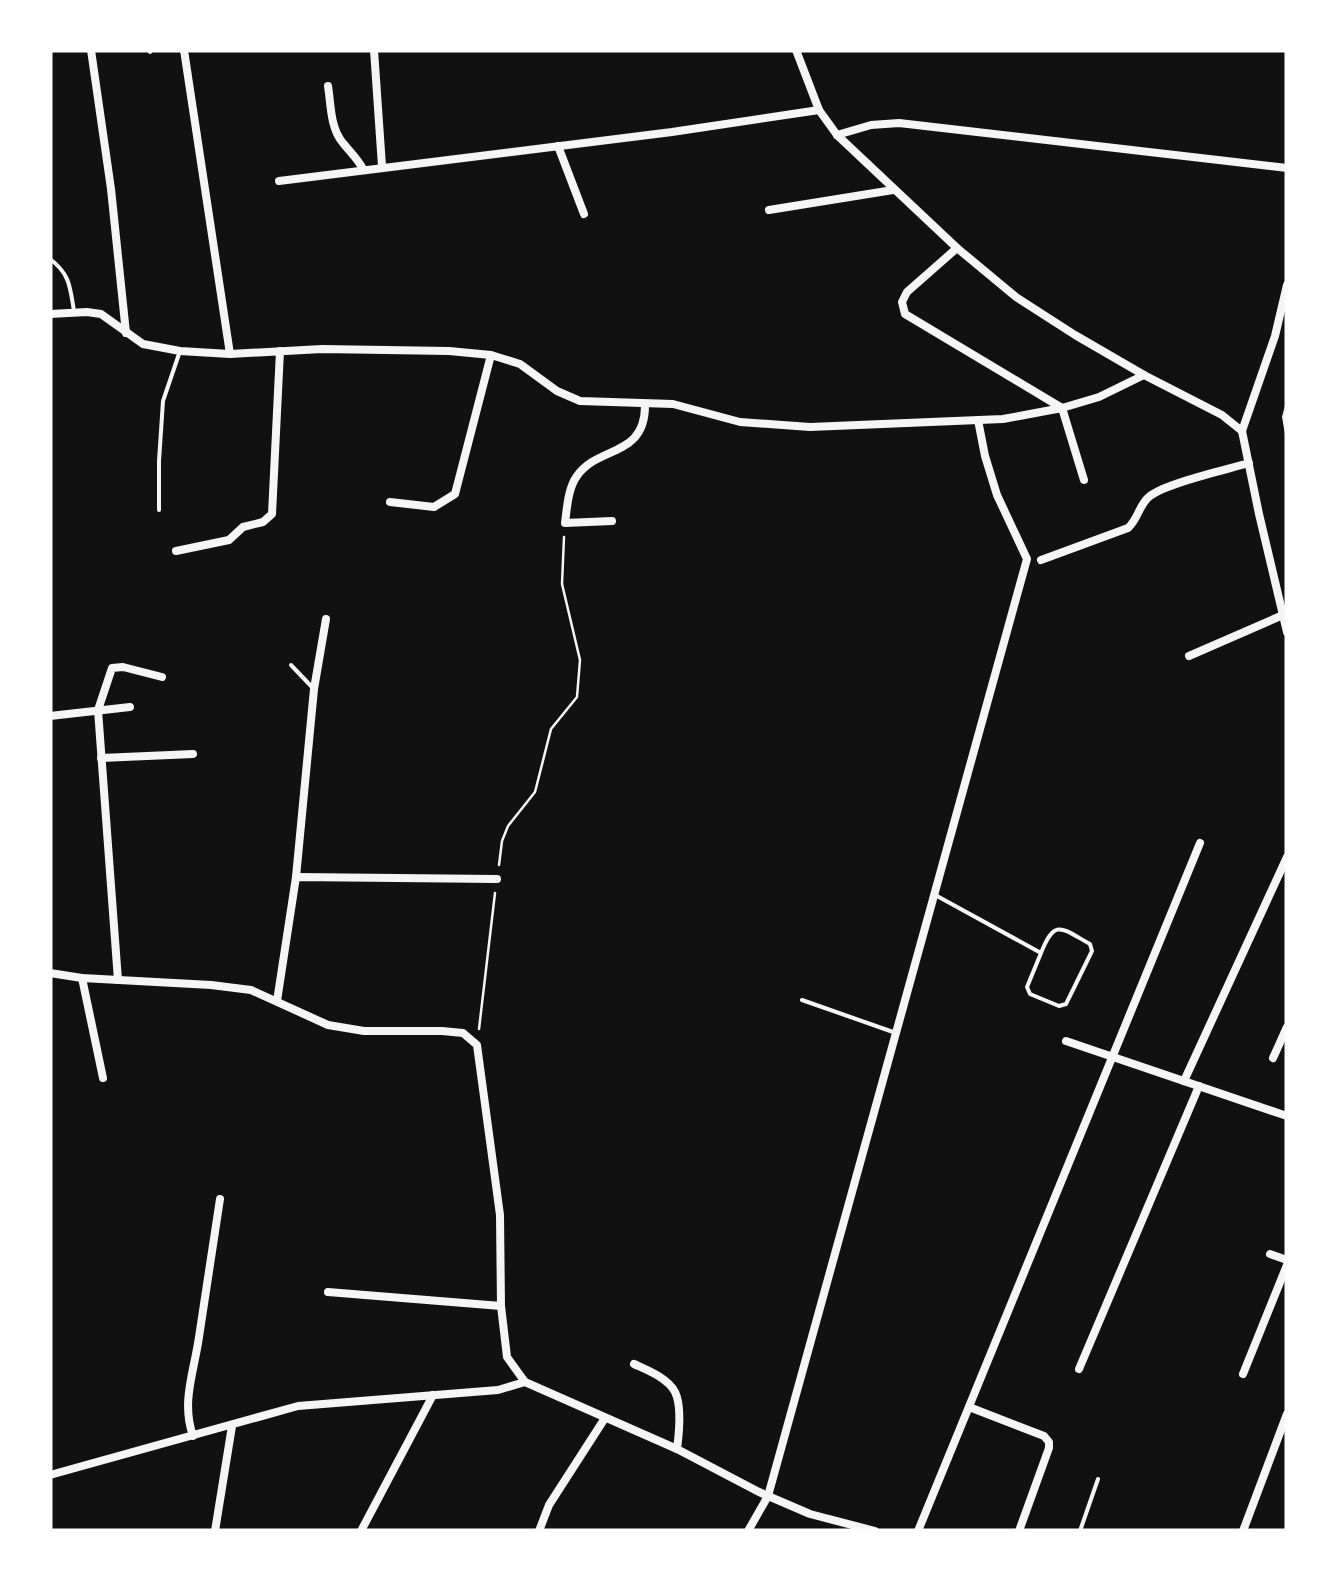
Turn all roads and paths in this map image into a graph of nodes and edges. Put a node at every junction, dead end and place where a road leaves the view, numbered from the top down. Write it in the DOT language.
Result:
graph roads {
  1 [pos="91,50"];
  2 [pos="184,50"];
  3 [pos="374,50"];
  4 [pos="796,50"];
  5 [pos="328,86"];
  6 [pos="819,110"];
  7 [pos="838,135"];
  8 [pos="558,146"];
  9 [pos="382,166"];
  10 [pos="1287,168"];
  11 [pos="363,169"];
  12 [pos="278,181"];
  13 [pos="893,190"];
  14 [pos="769,210"];
  15 [pos="584,214"];
  16 [pos="957,248"];
  17 [pos="50,258"];
  18 [pos="1287,285"];
  19 [pos="74,313"];
  20 [pos="50,314"];
  21 [pos="126,334"];
  22 [pos="180,350"];
  23 [pos="280,351"];
  24 [pos="230,354"];
  25 [pos="491,355"];
  26 [pos="1144,375"];
  27 [pos="644,404"];
  28 [pos="1287,406"];
  29 [pos="1062,408"];
  30 [pos="978,420"];
  31 [pos="1242,431"];
  32 [pos="1287,434"];
  33 [pos="1248,463"];
  34 [pos="1084,480"];
  35 [pos="390,502"];
  36 [pos="159,510"];
  37 [pos="612,521"];
  38 [pos="565,522"];
  39 [pos="176,551"];
  40 [pos="1041,560"];
  41 [pos="1287,583"];
  42 [pos="1275,586"];
  43 [pos="1283,616"];
  44 [pos="326,619"];
  45 [pos="1287,632"];
  46 [pos="1189,656"];
  47 [pos="291,665"];
  48 [pos="162,677"];
  49 [pos="314,689"];
  50 [pos="130,707"];
  51 [pos="98,710"];
  52 [pos="50,716"];
  53 [pos="193,754"];
  54 [pos="101,758"];
  55 [pos="1200,844"];
  56 [pos="1287,856"];
  57 [pos="296,878"];
  58 [pos="497,879"];
  59 [pos="934,895"];
  60 [pos="1040,953"];
  61 [pos="50,974"];
  62 [pos="82,978"];
  63 [pos="118,980"];
  64 [pos="802,1000"];
  65 [pos="277,1001"];
  66 [pos="1287,1027"];
  67 [pos="896,1033"];
  68 [pos="1066,1041"];
  69 [pos="477,1045"];
  70 [pos="1113,1056"];
  71 [pos="1273,1058"];
  72 [pos="104,1078"];
  73 [pos="1184,1082"];
  74 [pos="1199,1086"];
  75 [pos="1287,1116"];
  76 [pos="220,1198"];
  77 [pos="1270,1254"];
  78 [pos="1287,1262"];
  79 [pos="328,1292"];
  80 [pos="501,1306"];
  81 [pos="634,1364"];
  82 [pos="1080,1369"];
  83 [pos="1243,1374"];
  84 [pos="526,1382"];
  85 [pos="433,1395"];
  86 [pos="969,1408"];
  87 [pos="1287,1414"];
  88 [pos="605,1418"];
  89 [pos="232,1426"];
  90 [pos="193,1436"];
  91 [pos="676,1449"];
  92 [pos="50,1475"];
  93 [pos="1098,1480"];
  94 [pos="768,1496"];
  95 [pos="847,1527"];
  96 [pos="216,1531"];
  97 [pos="361,1531"];
  98 [pos="539,1531"];
  99 [pos="748,1531"];
  100 [pos="875,1531"];
  101 [pos="918,1531"];
  102 [pos="1019,1531"];
  103 [pos="1080,1531"];
  104 [pos="1242,1531"];
  1 -- 21 [label="street"];
  2 -- 24 [label="street"];
  3 -- 9 [label="street"];
  4 -- 6 [label="street"];
  5 -- 11 [label="street"];
  6 -- 7 [label="street"];
  6 -- 8 [label="street"];
  7 -- 10 [label="street"];
  7 -- 13 [label="street"];
  8 -- 9 [label="street"];
  8 -- 15 [label="street"];
  9 -- 11 [label="street"];
  11 -- 12 [label="street"];
  13 -- 14 [label="street"];
  13 -- 16 [label="street"];
  16 -- 26 [label="street"];
  16 -- 29 [label="street"];
  17 -- 19 [label="lane"];
  18 -- 31 [label="street"];
  19 -- 20 [label="street"];
  19 -- 21 [label="street"];
  21 -- 22 [label="street"];
  22 -- 24 [label="street"];
  22 -- 36 [label="lane"];
  23 -- 24 [label="street"];
  23 -- 25 [label="street"];
  23 -- 39 [label="street"];
  25 -- 27 [label="street"];
  25 -- 35 [label="street"];
  26 -- 29 [label="street"];
  26 -- 31 [label="street"];
  27 -- 30 [label="street"];
  27 -- 38 [label="street"];
  28 -- 32 [label="lane"];
  29 -- 30 [label="street"];
  29 -- 34 [label="street"];
  30 -- 59 [label="street"];
  31 -- 33 [label="street"];
  33 -- 40 [label="street"];
  33 -- 42 [label="street"];
  37 -- 38 [label="street"];
  38 -- 58 [label="path"];
  41 -- 42 [label="street"];
  42 -- 43 [label="street"];
  43 -- 45 [label="street"];
  43 -- 46 [label="street"];
  44 -- 49 [label="street"];
  47 -- 49 [label="lane"];
  48 -- 51 [label="street"];
  49 -- 57 [label="street"];
  50 -- 51 [label="street"];
  51 -- 52 [label="street"];
  51 -- 54 [label="street"];
  53 -- 54 [label="street"];
  54 -- 63 [label="street"];
  55 -- 70 [label="street"];
  56 -- 73 [label="street"];
  57 -- 58 [label="street"];
  57 -- 65 [label="street"];
  58 -- 69 [label="path"];
  59 -- 60 [label="lane"];
  59 -- 67 [label="street"];
  60 -- 60 [label="lane"];
  61 -- 62 [label="street"];
  62 -- 63 [label="street"];
  62 -- 72 [label="street"];
  63 -- 65 [label="street"];
  64 -- 67 [label="lane"];
  65 -- 69 [label="street"];
  66 -- 71 [label="street"];
  67 -- 94 [label="street"];
  68 -- 70 [label="street"];
  69 -- 80 [label="street"];
  70 -- 73 [label="street"];
  70 -- 86 [label="street"];
  73 -- 74 [label="street"];
  74 -- 75 [label="street"];
  74 -- 82 [label="street"];
  76 -- 90 [label="street"];
  77 -- 78 [label="street"];
  78 -- 83 [label="street"];
  79 -- 80 [label="street"];
  80 -- 84 [label="street"];
  81 -- 91 [label="street"];
  84 -- 85 [label="street"];
  84 -- 88 [label="street"];
  85 -- 89 [label="street"];
  85 -- 97 [label="street"];
  86 -- 101 [label="street"];
  86 -- 102 [label="street"];
  87 -- 104 [label="street"];
  88 -- 91 [label="street"];
  88 -- 98 [label="street"];
  89 -- 90 [label="street"];
  89 -- 96 [label="street"];
  90 -- 92 [label="street"];
  91 -- 94 [label="street"];
  93 -- 103 [label="lane"];
  94 -- 95 [label="street"];
  94 -- 99 [label="street"];
  95 -- 100 [label="street"];
}
